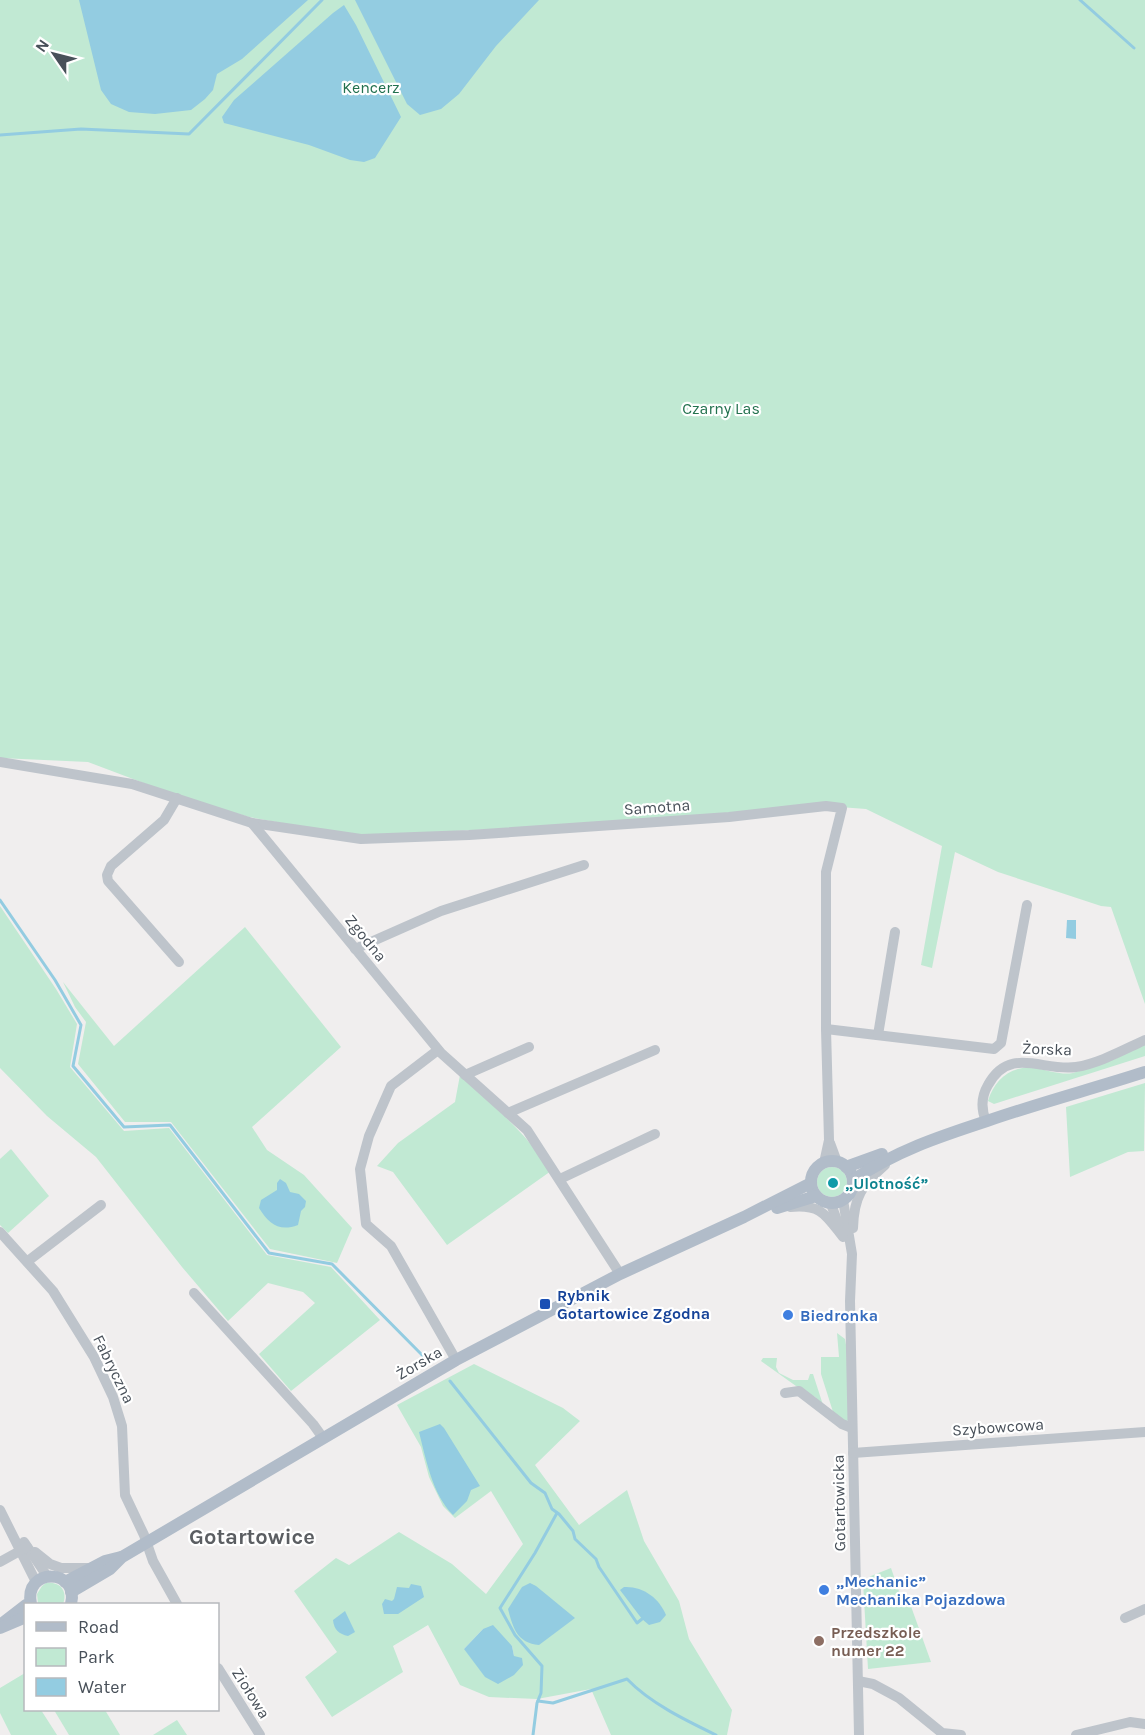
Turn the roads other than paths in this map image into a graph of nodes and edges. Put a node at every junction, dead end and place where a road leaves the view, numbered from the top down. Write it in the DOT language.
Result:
graph roads {
  1 [pos="0,762"];
  2 [pos="177,798"];
  3 [pos="252,823"];
  4 [pos="584,865"];
  5 [pos="1027,905"];
  6 [pos="895,932"];
  7 [pos="355,949"];
  8 [pos="179,962"];
  9 [pos="826,1029"];
  10 [pos="878,1035"];
  11 [pos="1145,1040"];
  12 [pos="529,1047"];
  13 [pos="438,1050"];
  14 [pos="655,1050"];
  15 [pos="1145,1072"];
  16 [pos="465,1075"];
  17 [pos="508,1113"];
  18 [pos="986,1121"];
  19 [pos="655,1134"];
  20 [pos="943,1135"];
  21 [pos="829,1140"];
  22 [pos="899,1153"];
  23 [pos="824,1163"];
  24 [pos="842,1165"];
  25 [pos="560,1179"];
  26 [pos="853,1180"];
  27 [pos="811,1183"];
  28 [pos="816,1196"];
  29 [pos="843,1200"];
  30 [pos="831,1203"];
  31 [pos="101,1204"];
  32 [pos="774,1209"];
  33 [pos="744,1217"];
  34 [pos="0,1232"];
  35 [pos="847,1240"];
  36 [pos="28,1261"];
  37 [pos="620,1274"];
  38 [pos="194,1293"];
  39 [pos="456,1360"];
  40 [pos="785,1393"];
  41 [pos="852,1428"];
  42 [pos="1145,1432"];
  43 [pos="323,1438"];
  44 [pos="853,1452"];
  45 [pos="1,1511"];
  46 [pos="146,1543"];
  47 [pos="24,1548"];
  48 [pos="122,1557"];
  49 [pos="0,1562"];
  50 [pos="92,1568"];
  51 [pos="42,1579"];
  52 [pos="69,1593"];
  53 [pos="28,1603"];
  54 [pos="176,1603"];
  55 [pos="24,1607"];
  56 [pos="1145,1609"];
  57 [pos="24,1618"];
  58 [pos="1125,1618"];
  59 [pos="0,1626"];
  60 [pos="219,1670"];
  61 [pos="858,1681"];
  62 [pos="1145,1724"];
  63 [pos="260,1735"];
  64 [pos="859,1735"];
  65 [pos="961,1735"];
  66 [pos="1076,1735"];
  1 -- 2 [label="street"];
  2 -- 3 [label="street"];
  2 -- 8 [label="street"];
  3 -- 7 [label="street, Zgodna"];
  3 -- 9 [label="street, Samotna"];
  4 -- 7 [label="street"];
  5 -- 10 [label="street"];
  6 -- 10 [label="street"];
  7 -- 13 [label="street, Zgodna"];
  9 -- 10 [label="street"];
  9 -- 21 [label="street, Samotna"];
  11 -- 18 [label="street, Żorska"];
  12 -- 16 [label="street"];
  13 -- 16 [label="street, Zgodna"];
  13 -- 39 [label="street"];
  14 -- 17 [label="street"];
  15 -- 18 [label="main road"];
  16 -- 17 [label="street, Zgodna"];
  17 -- 25 [label="street, Zgodna"];
  18 -- 20 [label="main road"];
  19 -- 25 [label="street"];
  20 -- 22 [label="main road"];
  20 -- 24 [label="main road"];
  21 -- 23 [label="street, Samotna"];
  21 -- 24 [label="street, Samotna"];
  22 -- 26 [label="main road"];
  22 -- 35 [label="street"];
  23 -- 24 [label="main road"];
  23 -- 27 [label="main road"];
  24 -- 26 [label="main road"];
  25 -- 37 [label="street, Zgodna"];
  26 -- 29 [label="main road"];
  27 -- 28 [label="main road"];
  27 -- 33 [label="main road, Żorska"];
  28 -- 30 [label="main road"];
  28 -- 32 [label="main road, Żorska"];
  29 -- 30 [label="main road"];
  29 -- 35 [label="street, Gotartowicka"];
  30 -- 35 [label="street, Gotartowicka"];
  31 -- 36 [label="street"];
  32 -- 33 [label="main road, Żorska"];
  32 -- 35 [label="street"];
  33 -- 37 [label="main road, Żorska"];
  34 -- 36 [label="street, Fabryczna"];
  35 -- 41 [label="street, Gotartowicka"];
  36 -- 46 [label="street, Fabryczna"];
  37 -- 39 [label="main road, Żorska"];
  38 -- 43 [label="street"];
  39 -- 43 [label="main road, Żorska"];
  40 -- 41 [label="street"];
  41 -- 44 [label="street, Gotartowicka"];
  42 -- 44 [label="street, Szybowcowa"];
  43 -- 46 [label="main road, Żorska"];
  44 -- 61 [label="street, Gotartowicka"];
  45 -- 47 [label="street"];
  46 -- 48 [label="main road, Żorska"];
  46 -- 54 [label="street"];
  47 -- 49 [label="street"];
  47 -- 50 [label="street, Żorska"];
  47 -- 51 [label="street"];
  48 -- 50 [label="main road, Żorska"];
  48 -- 52 [label="main road, Żorska"];
  50 -- 52 [label="main road, Żorska"];
  51 -- 52 [label="main road"];
  51 -- 53 [label="main road"];
  55 -- 59 [label="main road"];
  56 -- 58 [label="street"];
  57 -- 59 [label="main road"];
  60 -- 63 [label="street, Ziołowa"];
  61 -- 64 [label="street, Gotartowicka"];
  61 -- 65 [label="street"];
  62 -- 66 [label="street"];
}
